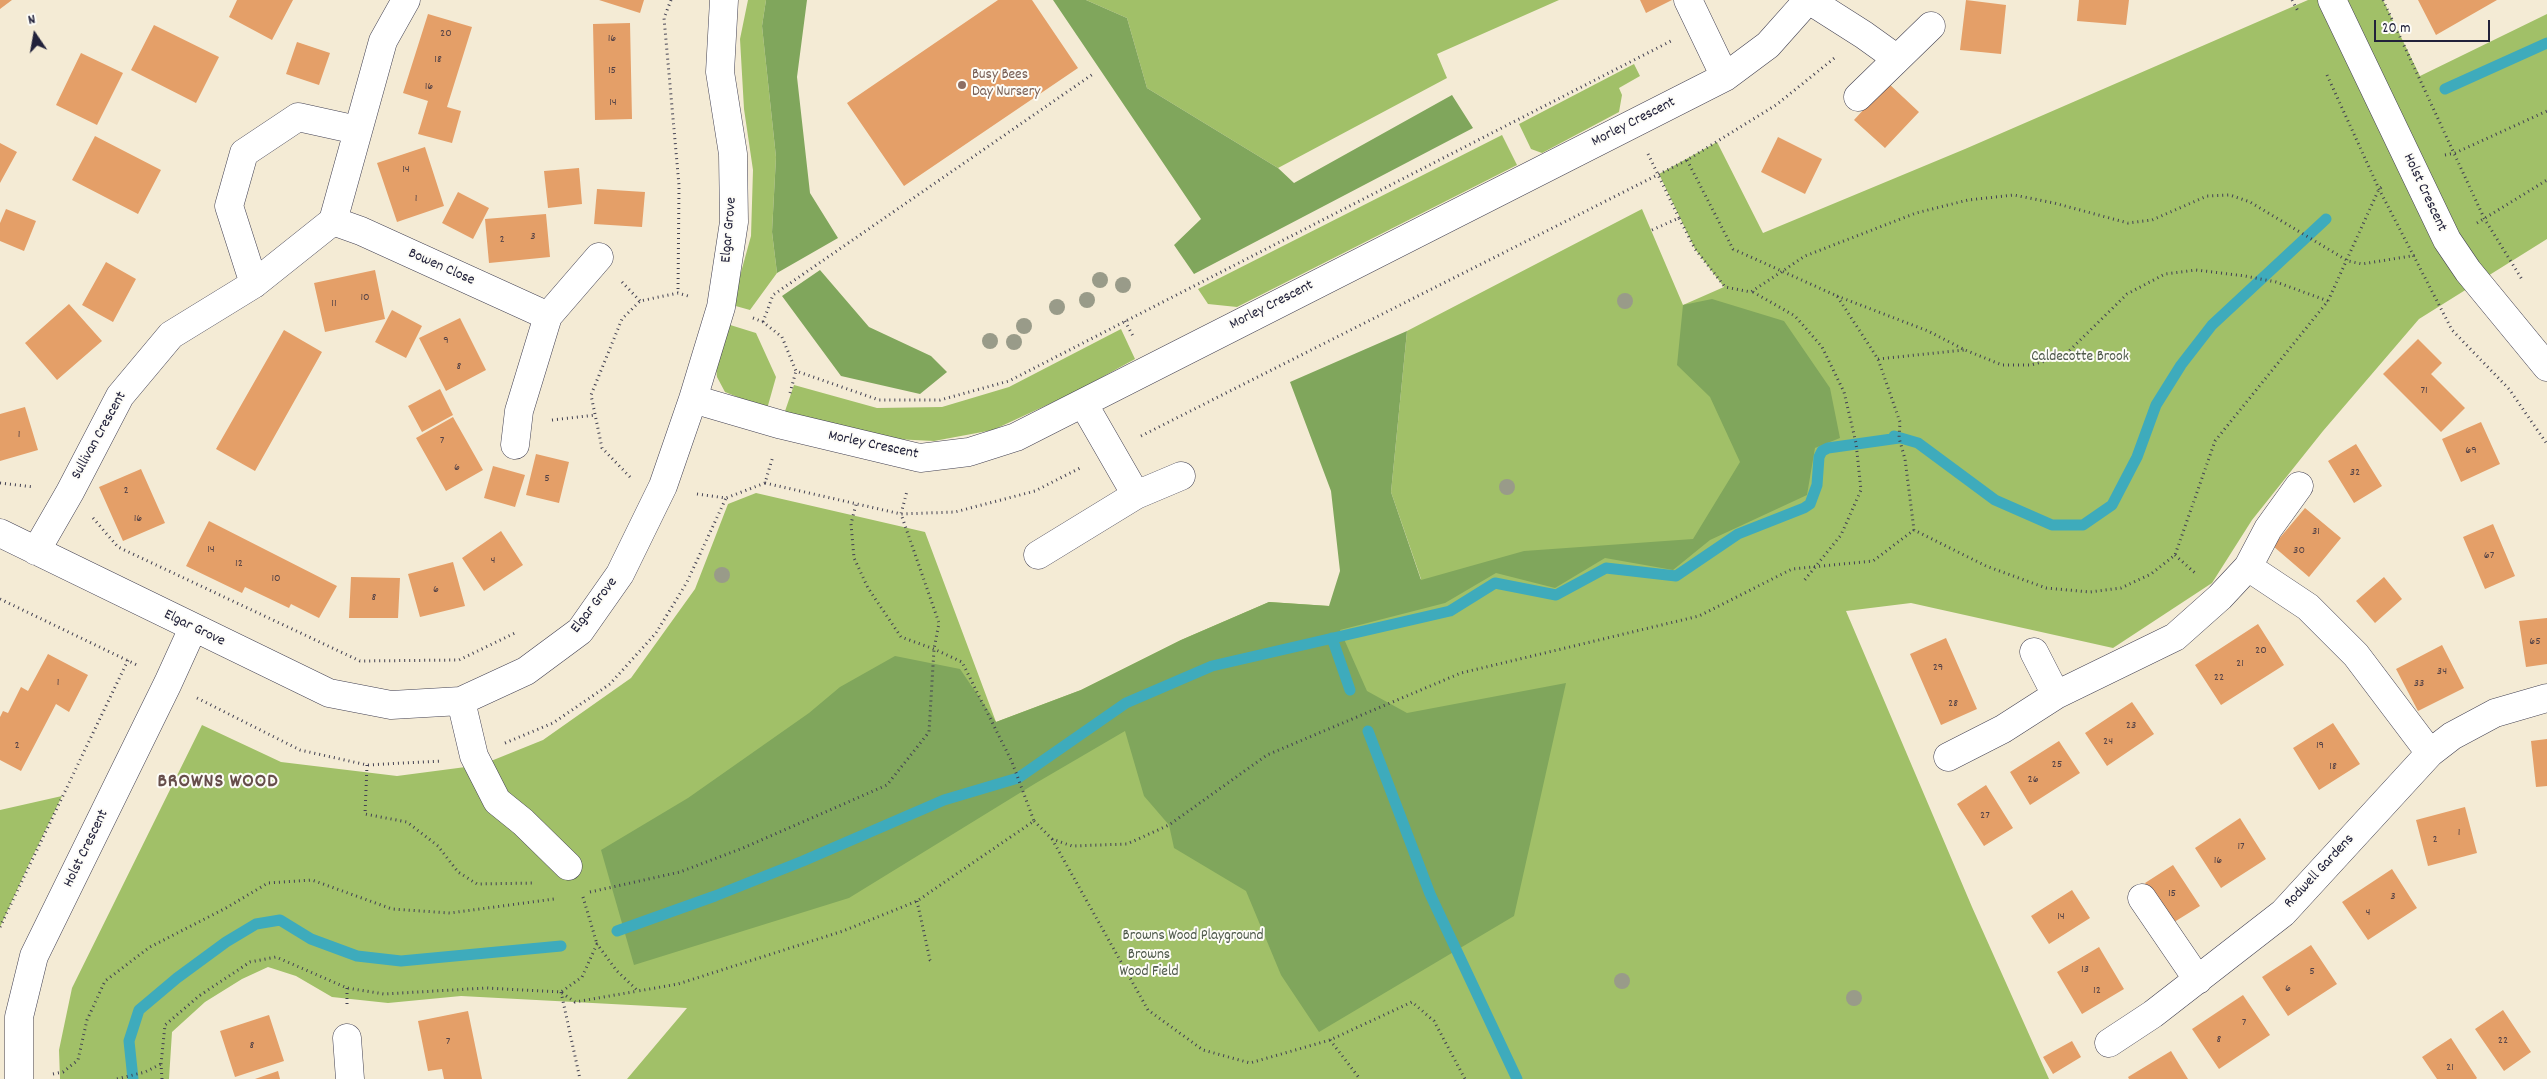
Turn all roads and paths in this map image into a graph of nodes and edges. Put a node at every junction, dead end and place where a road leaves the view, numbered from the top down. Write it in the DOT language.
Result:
graph roads {
  1 [pos="406,0"];
  2 [pos="671,0"];
  3 [pos="724,0"];
  4 [pos="1688,0"];
  5 [pos="1809,0"];
  6 [pos="2332,0"];
  7 [pos="2384,0"];
  8 [pos="1701,26"];
  9 [pos="1931,26"];
  10 [pos="1864,35"];
  11 [pos="1896,58"];
  12 [pos="1093,74"];
  13 [pos="1725,77"];
  14 [pos="1858,97"];
  15 [pos="2547,111"];
  16 [pos="357,130"];
  17 [pos="1645,148"];
  18 [pos="2455,153"];
  19 [pos="1687,160"];
  20 [pos="2411,164"];
  21 [pos="1659,174"];
  22 [pos="1679,218"];
  23 [pos="333,221"];
  24 [pos="1652,230"];
  25 [pos="2322,246"];
  26 [pos="599,257"];
  27 [pos="1782,271"];
  28 [pos="254,284"];
  29 [pos="2525,284"];
  30 [pos="1754,292"];
  31 [pos="678,293"];
  32 [pos="1837,296"];
  33 [pos="2328,301"];
  34 [pos="548,316"];
  35 [pos="764,322"];
  36 [pos="1965,350"];
  37 [pos="1878,359"];
  38 [pos="2547,367"];
  39 [pos="796,372"];
  40 [pos="693,399"];
  41 [pos="1083,403"];
  42 [pos="519,411"];
  43 [pos="596,415"];
  44 [pos="515,445"];
  45 [pos="1111,452"];
  46 [pos="1181,476"];
  47 [pos="631,478"];
  48 [pos="0,482"];
  49 [pos="765,483"];
  50 [pos="628,486"];
  51 [pos="2300,486"];
  52 [pos="916,488"];
  53 [pos="70,492"];
  54 [pos="1136,495"];
  55 [pos="856,504"];
  56 [pos="901,514"];
  57 [pos="1914,530"];
  58 [pos="0,533"];
  59 [pos="36,551"];
  60 [pos="1038,555"];
  61 [pos="1817,566"];
  62 [pos="2248,567"];
  63 [pos="1802,582"];
  64 [pos="193,628"];
  65 [pos="520,631"];
  66 [pos="934,649"];
  67 [pos="2034,652"];
  68 [pos="128,660"];
  69 [pos="2056,696"];
  70 [pos="2547,698"];
  71 [pos="461,701"];
  72 [pos="2430,753"];
  73 [pos="1948,757"];
  74 [pos="367,765"];
  75 [pos="1034,821"];
  76 [pos="1052,839"];
  77 [pos="568,866"];
  78 [pos="582,894"];
  79 [pos="574,896"];
  80 [pos="557,898"];
  81 [pos="2142,898"];
  82 [pos="917,902"];
  83 [pos="0,927"];
  84 [pos="597,944"];
  85 [pos="933,962"];
  86 [pos="2198,980"];
  87 [pos="638,991"];
  88 [pos="562,992"];
  89 [pos="347,1038"];
  90 [pos="1330,1040"];
  91 [pos="2109,1043"];
  92 [pos="161,1064"];
  93 [pos="19,1076"];
  94 [pos="117,1079"];
  95 [pos="162,1079"];
  96 [pos="350,1079"];
  97 [pos="580,1079"];
  98 [pos="1360,1079"];
  99 [pos="1465,1079"];
  1 -- 16 [label="street"];
  2 -- 31 [label="path"];
  3 -- 40 [label="street, Elgar Grove"];
  4 -- 8 [label="street"];
  5 -- 10 [label="street"];
  5 -- 13 [label="street, Morley Crescent"];
  6 -- 20 [label="street, Holst Crescent"];
  7 -- 18 [label="path"];
  8 -- 13 [label="street"];
  8 -- 39 [label="path"];
  9 -- 11 [label="street"];
  10 -- 11 [label="street"];
  10 -- 19 [label="path"];
  11 -- 14 [label="street"];
  12 -- 35 [label="path"];
  13 -- 41 [label="street, Morley Crescent"];
  15 -- 18 [label="path"];
  16 -- 23 [label="street"];
  16 -- 28 [label="street"];
  17 -- 21 [label="path"];
  18 -- 20 [label="path"];
  18 -- 29 [label="path"];
  19 -- 21 [label="path"];
  19 -- 27 [label="path"];
  20 -- 33 [label="path"];
  20 -- 38 [label="street, Holst Crescent"];
  21 -- 22 [label="path"];
  21 -- 45 [label="path"];
  22 -- 24 [label="path"];
  22 -- 30 [label="path"];
  23 -- 28 [label="street, Sullivan Crescent"];
  23 -- 34 [label="street, Bowen Close"];
  25 -- 27 [label="path"];
  26 -- 34 [label="street"];
  27 -- 30 [label="path"];
  27 -- 32 [label="path"];
  28 -- 53 [label="street, Sullivan Crescent"];
  30 -- 61 [label="path"];
  32 -- 36 [label="path"];
  32 -- 37 [label="path"];
  33 -- 36 [label="path"];
  33 -- 57 [label="path"];
  34 -- 42 [label="street"];
  36 -- 37 [label="path"];
  37 -- 57 [label="path"];
  40 -- 41 [label="street, Morley Crescent"];
  40 -- 71 [label="street, Elgar Grove"];
  41 -- 45 [label="street"];
  42 -- 43 [label="path"];
  42 -- 44 [label="street"];
  45 -- 54 [label="street"];
  45 -- 56 [label="path"];
  46 -- 54 [label="street"];
  47 -- 50 [label="path"];
  48 -- 53 [label="path"];
  49 -- 55 [label="path"];
  51 -- 62 [label="street"];
  52 -- 56 [label="path"];
  53 -- 59 [label="street, Sullivan Crescent"];
  53 -- 65 [label="path"];
  54 -- 60 [label="street"];
  55 -- 56 [label="path"];
  55 -- 66 [label="path"];
  56 -- 66 [label="path"];
  57 -- 61 [label="path"];
  58 -- 59 [label="street, Elgar Grove"];
  59 -- 64 [label="street, Elgar Grove"];
  61 -- 63 [label="path"];
  61 -- 76 [label="path"];
  62 -- 69 [label="street"];
  62 -- 72 [label="street"];
  64 -- 71 [label="street, Elgar Grove"];
  64 -- 93 [label="street, Holst Crescent"];
  66 -- 75 [label="path"];
  66 -- 78 [label="path"];
  67 -- 69 [label="street"];
  68 -- 83 [label="path"];
  69 -- 73 [label="street"];
  70 -- 72 [label="street, Rodwell Gardens"];
  71 -- 77 [label="street"];
  72 -- 86 [label="street, Rodwell Gardens"];
  74 -- 77 [label="path"];
  75 -- 76 [label="path"];
  75 -- 82 [label="path"];
  76 -- 90 [label="path"];
  78 -- 79 [label="path"];
  78 -- 84 [label="path"];
  80 -- 93 [label="path"];
  81 -- 86 [label="street"];
  82 -- 85 [label="path"];
  82 -- 87 [label="path"];
  84 -- 87 [label="path"];
  84 -- 88 [label="path"];
  86 -- 91 [label="street, Rodwell Gardens"];
  87 -- 88 [label="path"];
  88 -- 92 [label="path"];
  88 -- 97 [label="path"];
  89 -- 96 [label="street"];
  90 -- 98 [label="path"];
  90 -- 99 [label="path"];
  92 -- 94 [label="path"];
  92 -- 95 [label="path"];
}
